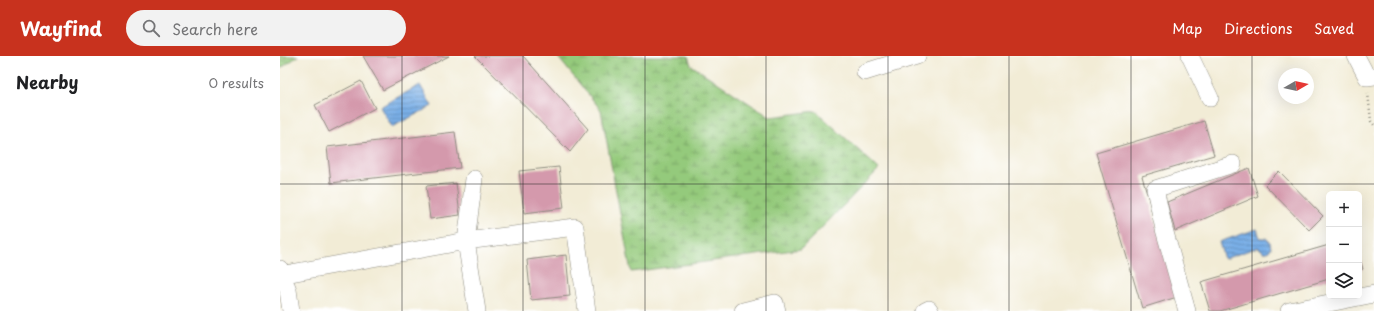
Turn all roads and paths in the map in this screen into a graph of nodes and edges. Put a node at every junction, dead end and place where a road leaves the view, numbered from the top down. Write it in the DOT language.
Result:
graph roads {
  1 [pos="917,56"];
  2 [pos="1190,56"];
  3 [pos="1356,56"];
  4 [pos="885,61"];
  5 [pos="865,72"];
  6 [pos="1370,77"];
  7 [pos="1210,98"];
  8 [pos="1374,125"];
  9 [pos="1233,164"];
  10 [pos="474,179"];
  11 [pos="466,241"];
  12 [pos="281,273"];
  13 [pos="1374,294"];
  14 [pos="292,311"];
  15 [pos="476,311"];
  16 [pos="586,311"];
  17 [pos="743,311"];
  18 [pos="777,311"];
  19 [pos="925,311"];
  20 [pos="930,311"];
  21 [pos="1187,311"];
  22 [pos="1289,311"];
  1 -- 4 [label="street"];
  2 -- 7 [label="street"];
  3 -- 6 [label="street"];
  4 -- 5 [label="street"];
  6 -- 8 [label="path"];
  9 -- 21 [label="street"];
  10 -- 11 [label="street"];
  11 -- 12 [label="street"];
  11 -- 15 [label="street"];
  11 -- 16 [label="street"];
  12 -- 14 [label="street"];
  13 -- 22 [label="street"];
  17 -- 18 [label="street"];
  19 -- 20 [label="street"];
}
